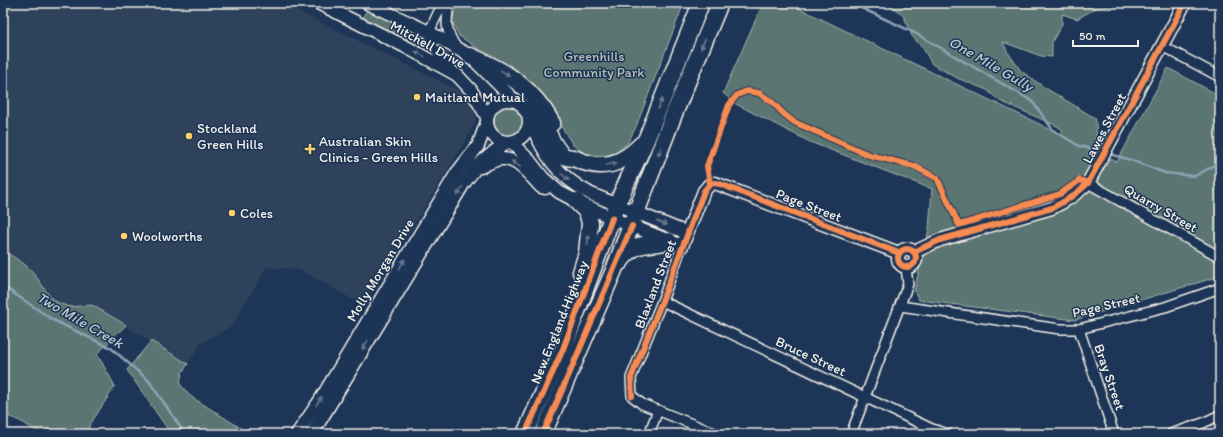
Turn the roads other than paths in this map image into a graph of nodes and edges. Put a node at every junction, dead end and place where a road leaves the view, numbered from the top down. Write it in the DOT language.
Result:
graph roads {
  1 [pos="318,3"];
  2 [pos="367,3"];
  3 [pos="448,3"];
  4 [pos="701,3"];
  5 [pos="720,3"];
  6 [pos="1185,3"];
  7 [pos="428,32"];
  8 [pos="1162,46"];
  9 [pos="463,52"];
  10 [pos="457,75"];
  11 [pos="1220,77"];
  12 [pos="523,110"];
  13 [pos="487,119"];
  14 [pos="646,140"];
  15 [pos="508,143"];
  16 [pos="574,158"];
  17 [pos="470,174"];
  18 [pos="1088,183"];
  19 [pos="710,184"];
  20 [pos="560,192"];
  21 [pos="576,201"];
  22 [pos="615,211"];
  23 [pos="635,219"];
  24 [pos="687,233"];
  25 [pos="676,244"];
  26 [pos="914,252"];
  27 [pos="899,253"];
  28 [pos="1220,258"];
  29 [pos="906,267"];
  30 [pos="614,270"];
  31 [pos="1220,288"];
  32 [pos="662,301"];
  33 [pos="900,306"];
  34 [pos="574,320"];
  35 [pos="1079,329"];
  36 [pos="865,397"];
  37 [pos="658,410"];
  38 [pos="1220,414"];
  39 [pos="297,434"];
  40 [pos="312,434"];
  41 [pos="525,434"];
  42 [pos="542,434"];
  43 [pos="649,434"];
  44 [pos="717,434"];
  45 [pos="851,434"];
  46 [pos="948,434"];
  47 [pos="1114,434"];
  48 [pos="1171,434"];
  10 -- 1 [label="street, Mitchell Drive, one-way"];
  2 -- 7 [label="street, Mitchell Drive"];
  3 -- 7 [label="street"];
  3 -- 9 [label="street"];
  14 -- 4 [label="highway, New England Highway, one-way"];
  5 -- 23 [label="highway, New England Highway, one-way"];
  6 -- 8 [label="street, Lawes Street"];
  7 -- 9 [label="street, Mitchell Drive"];
  7 -- 10 [label="street"];
  8 -- 11 [label="street"];
  8 -- 18 [label="street, Lawes Street"];
  9 -- 12 [label="street, Mitchell Drive"];
  9 -- 16 [label="highway, one-way"];
  10 -- 13 [label="street, Mitchell Drive"];
  12 -- 13 [label="street"];
  12 -- 15 [label="street"];
  12 -- 16 [label="highway"];
  12 -- 22 [label="street, Mitchell Drive, one-way"];
  13 -- 15 [label="street"];
  39 -- 13 [label="street, Molly Morgan Drive, one-way"];
  16 -- 14 [label="highway, one-way"];
  14 -- 22 [label="highway, New England Highway"];
  15 -- 17 [label="street, Molly Morgan Drive"];
  15 -- 20 [label="street, Mitchell Drive"];
  20 -- 17 [label="street, one-way"];
  17 -- 40 [label="street, Molly Morgan Drive, one-way"];
  18 -- 26 [label="street, Lawes Street"];
  18 -- 28 [label="street, Quarry Street"];
  19 -- 24 [label="street, Blaxland Street"];
  19 -- 27 [label="street, Page Street"];
  20 -- 21 [label="street, Mitchell Drive"];
  21 -- 22 [label="street, Mitchell Drive"];
  34 -- 21 [label="highway, one-way"];
  22 -- 23 [label="street, Mitchell Drive"];
  22 -- 34 [label="highway, New England Highway"];
  23 -- 24 [label="street, Mitchell Drive, one-way"];
  23 -- 25 [label="street, Mitchell Drive"];
  23 -- 30 [label="highway, New England Highway"];
  24 -- 25 [label="street, Blaxland Street"];
  25 -- 30 [label="highway"];
  25 -- 32 [label="street, Blaxland Street"];
  26 -- 27 [label="street"];
  26 -- 29 [label="street"];
  27 -- 29 [label="street"];
  29 -- 33 [label="street"];
  30 -- 42 [label="highway, New England Highway"];
  31 -- 35 [label="street, Page Street"];
  32 -- 36 [label="street, Bruce Street"];
  32 -- 37 [label="street, Blaxland Street"];
  33 -- 35 [label="street, Page Street"];
  33 -- 36 [label="street"];
  34 -- 41 [label="highway, New England Highway"];
  35 -- 47 [label="street, Bray Street"];
  36 -- 45 [label="street"];
  36 -- 46 [label="street, Bruce Street"];
  37 -- 43 [label="street"];
  37 -- 44 [label="street"];
  38 -- 48 [label="street"];
}
